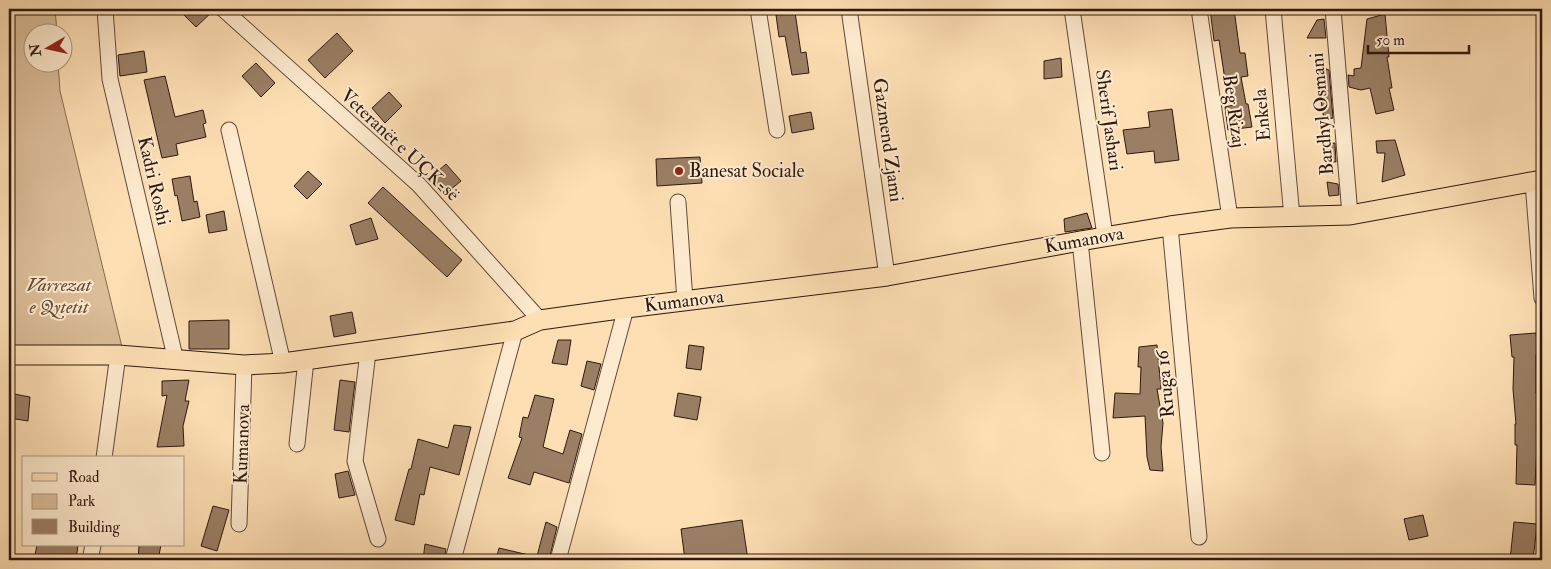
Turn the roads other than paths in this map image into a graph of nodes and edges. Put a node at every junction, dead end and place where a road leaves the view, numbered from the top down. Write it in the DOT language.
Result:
graph roads {
  1 [pos="106,9"];
  2 [pos="223,9"];
  3 [pos="758,9"];
  4 [pos="848,9"];
  5 [pos="1072,9"];
  6 [pos="1199,9"];
  7 [pos="1273,9"];
  8 [pos="1333,9"];
  9 [pos="229,130"];
  10 [pos="776,130"];
  11 [pos="1538,181"];
  12 [pos="678,202"];
  13 [pos="1350,215"];
  14 [pos="1292,217"];
  15 [pos="1230,218"];
  16 [pos="1170,226"];
  17 [pos="1105,236"];
  18 [pos="1080,240"];
  19 [pos="887,276"];
  20 [pos="1542,298"];
  21 [pos="685,301"];
  22 [pos="626,308"];
  23 [pos="540,320"];
  24 [pos="516,331"];
  25 [pos="368,352"];
  26 [pos="9,355"];
  27 [pos="118,355"];
  28 [pos="306,360"];
  29 [pos="176,361"];
  30 [pos="283,363"];
  31 [pos="244,365"];
  32 [pos="297,444"];
  33 [pos="1102,453"];
  34 [pos="104,456"];
  35 [pos="239,524"];
  36 [pos="1199,538"];
  37 [pos="378,539"];
  38 [pos="92,546"];
  39 [pos="90,560"];
  40 [pos="453,560"];
  41 [pos="558,560"];
  1 -- 29 [label="street, Kadri Roshi"];
  2 -- 23 [label="street, Veteranët e UÇK-së"];
  3 -- 10 [label="street"];
  4 -- 19 [label="street, Gazmend Zjami"];
  5 -- 17 [label="street, Sherif Jashari"];
  6 -- 15 [label="street, Beg Rizaj"];
  7 -- 14 [label="street, Enkela"];
  8 -- 13 [label="street, Bardhyl Osmani"];
  9 -- 30 [label="street"];
  11 -- 13 [label="main road, Kumanova"];
  11 -- 20 [label="street"];
  12 -- 21 [label="street"];
  13 -- 14 [label="main road, Kumanova"];
  14 -- 15 [label="main road, Kumanova"];
  15 -- 16 [label="main road, Kumanova"];
  16 -- 17 [label="main road, Kumanova"];
  16 -- 36 [label="street, Rruga 16"];
  17 -- 18 [label="main road, Kumanova"];
  18 -- 19 [label="main road, Kumanova"];
  18 -- 33 [label="street"];
  19 -- 21 [label="main road, Kumanova"];
  21 -- 22 [label="main road, Kumanova"];
  22 -- 23 [label="main road, Kumanova"];
  22 -- 41 [label="street, Kumanova"];
  23 -- 24 [label="main road, Kumanova"];
  24 -- 25 [label="main road, Kumanova"];
  24 -- 40 [label="street"];
  25 -- 28 [label="main road, Kumanova"];
  25 -- 37 [label="street"];
  26 -- 27 [label="main road, Kumanova"];
  27 -- 29 [label="main road, Kumanova"];
  27 -- 34 [label="street"];
  28 -- 30 [label="main road, Kumanova"];
  28 -- 32 [label="street"];
  29 -- 31 [label="main road, Kumanova"];
  30 -- 31 [label="main road, Kumanova"];
  31 -- 35 [label="street, Kumanova"];
  38 -- 39 [label="street"];
}
